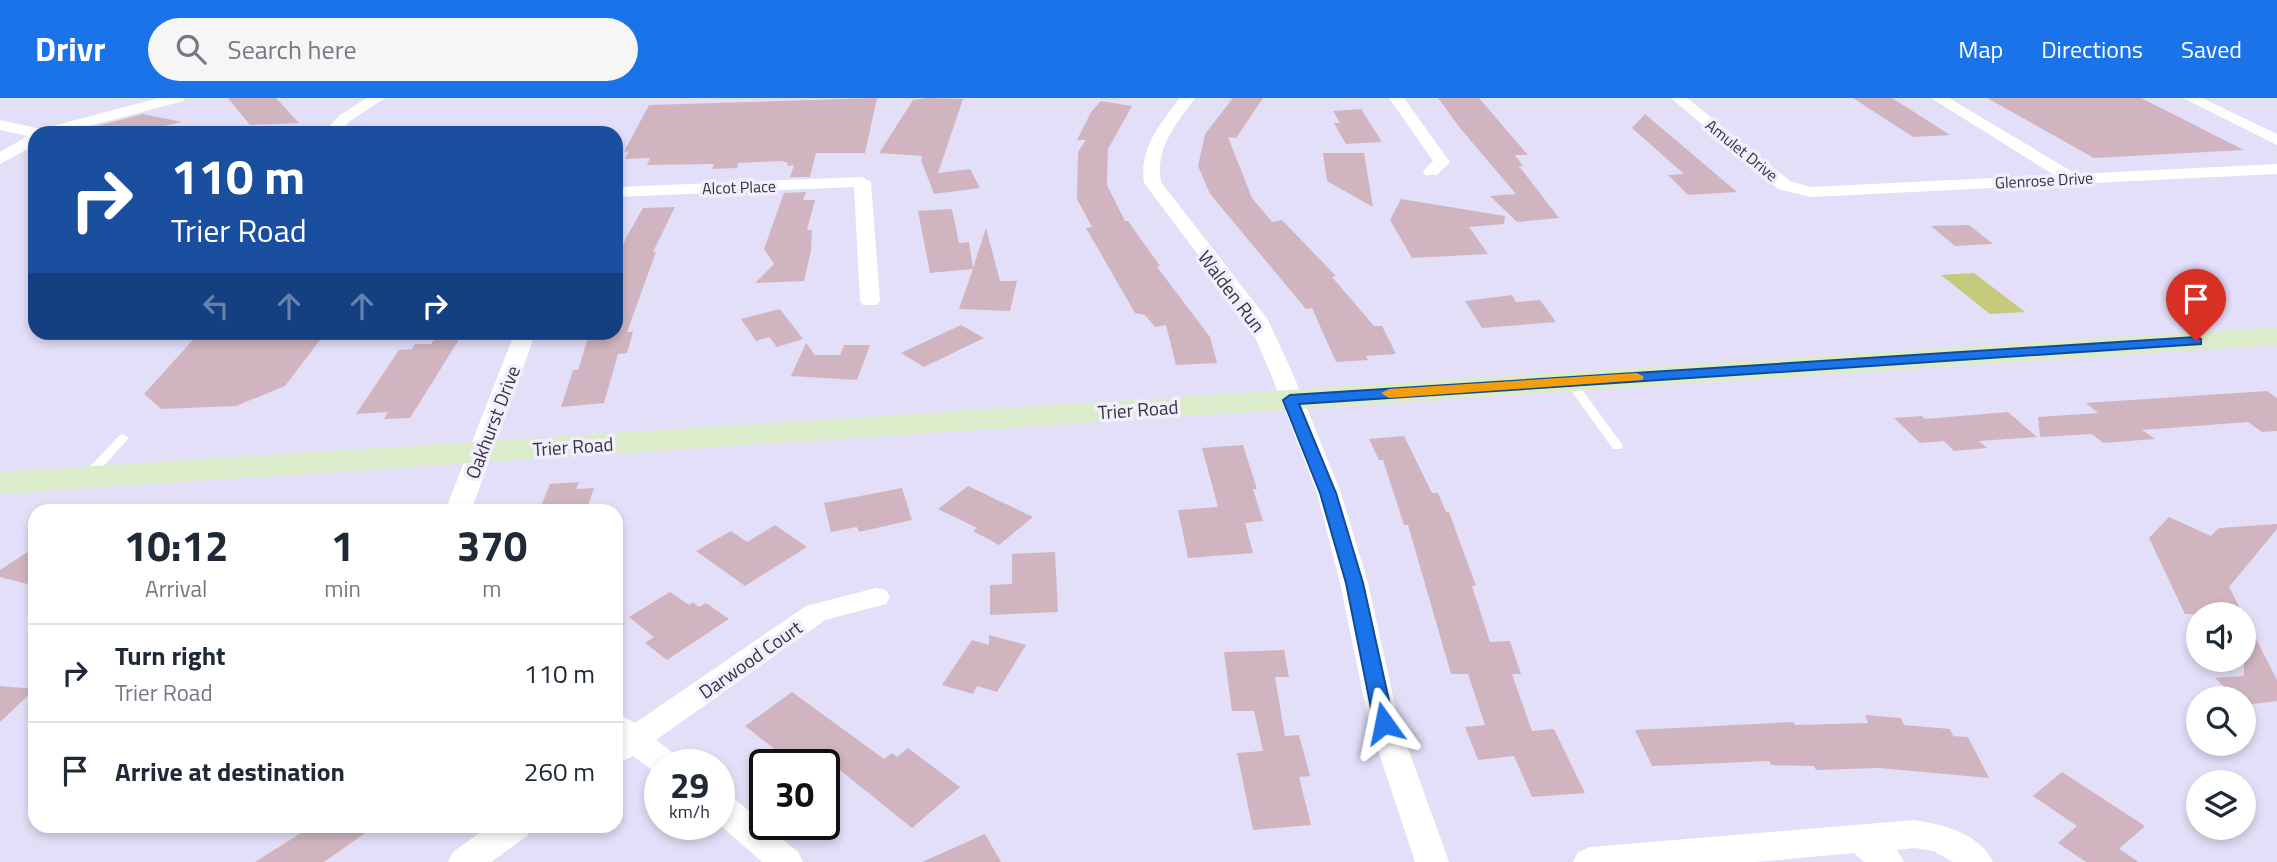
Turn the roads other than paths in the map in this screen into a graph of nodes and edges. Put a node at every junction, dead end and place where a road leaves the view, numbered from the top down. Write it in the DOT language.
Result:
graph roads {
  1 [pos="178,98"];
  2 [pos="377,98"];
  3 [pos="1188,98"];
  4 [pos="1396,98"];
  5 [pos="1678,98"];
  6 [pos="1938,98"];
  7 [pos="2190,98"];
  8 [pos="0,125"];
  9 [pos="69,126"];
  10 [pos="338,126"];
  11 [pos="28,131"];
  12 [pos="2277,140"];
  13 [pos="28,142"];
  14 [pos="0,159"];
  15 [pos="2277,169"];
  16 [pos="1431,171"];
  17 [pos="2071,178"];
  18 [pos="623,191"];
  19 [pos="1811,192"];
  20 [pos="870,301"];
  21 [pos="2277,336"];
  22 [pos="523,340"];
  23 [pos="1571,382"];
  24 [pos="1290,400"];
  25 [pos="123,438"];
  26 [pos="1617,446"];
  27 [pos="480,452"];
  28 [pos="87,478"];
  29 [pos="0,483"];
  30 [pos="461,504"];
  31 [pos="876,597"];
  32 [pos="623,738"];
  33 [pos="623,740"];
  34 [pos="644,752"];
  35 [pos="735,819"];
  36 [pos="504,833"];
  37 [pos="1862,840"];
  38 [pos="465,862"];
  39 [pos="786,862"];
  40 [pos="1432,862"];
  41 [pos="1590,862"];
  42 [pos="1887,862"];
  43 [pos="1976,862"];
  1 -- 9 [label="street"];
  2 -- 10 [label="street"];
  3 -- 24 [label="street, Walden Run"];
  4 -- 16 [label="street"];
  5 -- 19 [label="street, Amulet Drive"];
  6 -- 17 [label="street"];
  7 -- 12 [label="street"];
  8 -- 11 [label="street"];
  13 -- 14 [label="street"];
  15 -- 17 [label="street, Glenrose Drive"];
  17 -- 19 [label="street, Glenrose Drive"];
  18 -- 20 [label="street, Alcot Place"];
  21 -- 23 [label="street, Trier Road"];
  22 -- 27 [label="street, Oakhurst Drive"];
  23 -- 24 [label="street, Trier Road"];
  23 -- 26 [label="lane"];
  24 -- 27 [label="street, Trier Road"];
  24 -- 40 [label="street, Walden Run"];
  25 -- 28 [label="lane"];
  27 -- 28 [label="street, Trier Road"];
  27 -- 30 [label="street, Oakhurst Drive"];
  28 -- 29 [label="street, Trier Road"];
  31 -- 32 [label="street, Darwood Court"];
  33 -- 34 [label="street"];
  35 -- 39 [label="street"];
  36 -- 38 [label="street"];
  37 -- 41 [label="street"];
  37 -- 42 [label="street"];
  37 -- 43 [label="street"];
}
